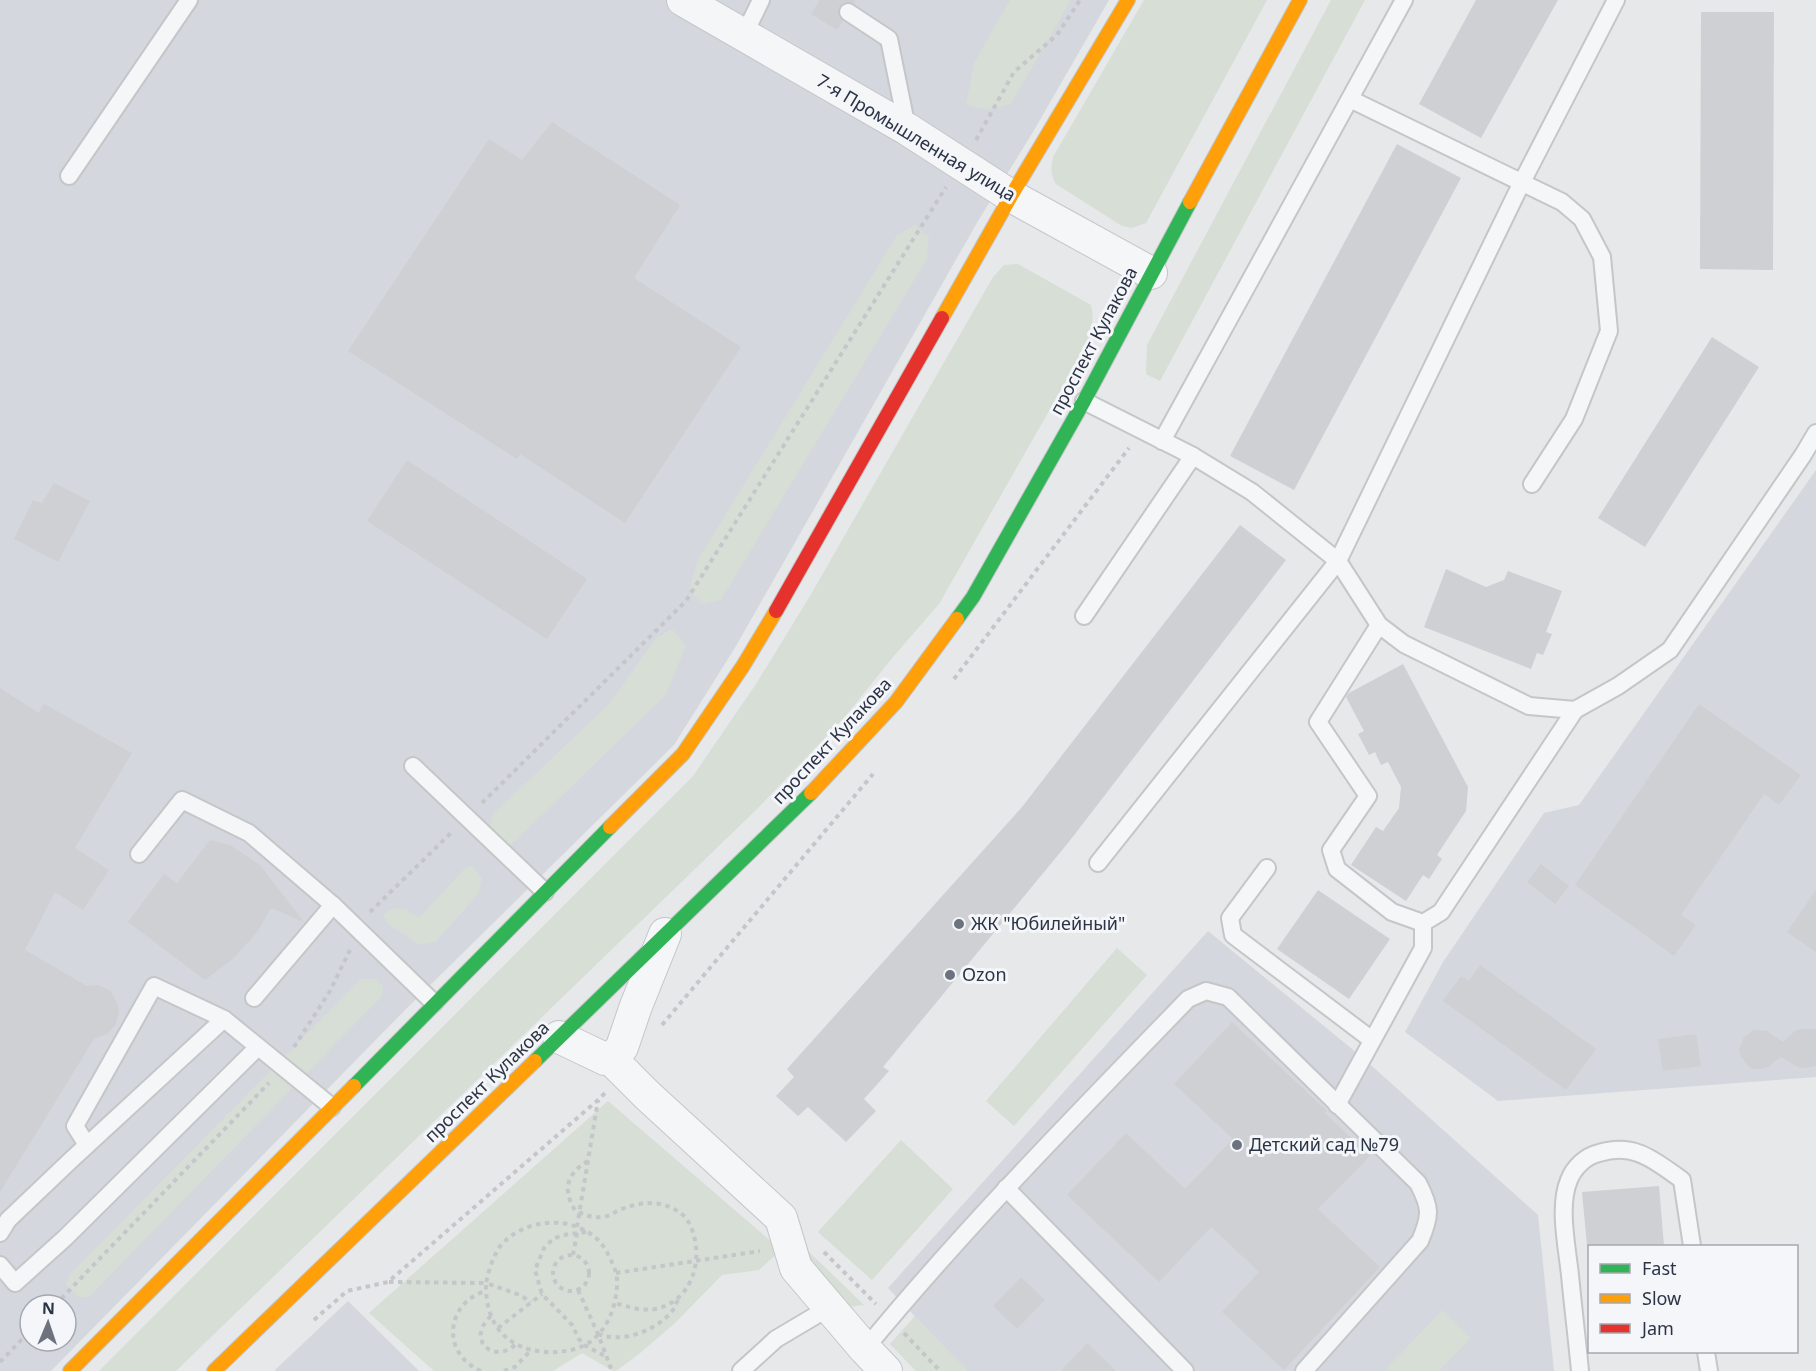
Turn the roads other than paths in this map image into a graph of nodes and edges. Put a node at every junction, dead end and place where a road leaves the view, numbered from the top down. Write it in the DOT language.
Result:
graph roads {
  1 [pos="189,0"];
  2 [pos="683,0"];
  3 [pos="761,0"];
  4 [pos="1128,0"];
  5 [pos="1300,0"];
  6 [pos="1404,0"];
  7 [pos="1616,0"];
  8 [pos="848,12"];
  9 [pos="744,35"];
  10 [pos="1350,99"];
  11 [pos="907,129"];
  12 [pos="69,176"];
  13 [pos="1522,182"];
  14 [pos="1011,196"];
  15 [pos="1151,273"];
  16 [pos="1084,401"];
  17 [pos="1816,433"];
  18 [pos="1162,441"];
  19 [pos="1193,456"];
  20 [pos="1532,484"];
  21 [pos="1338,561"];
  22 [pos="1084,616"];
  23 [pos="1379,625"];
  24 [pos="1575,710"];
  25 [pos="413,766"];
  26 [pos="139,854"];
  27 [pos="1098,863"];
  28 [pos="1267,868"];
  29 [pos="545,892"];
  30 [pos="333,905"];
  31 [pos="1423,923"];
  32 [pos="665,934"];
  33 [pos="254,998"];
  34 [pos="434,1003"];
  35 [pos="224,1019"];
  36 [pos="559,1037"];
  37 [pos="1372,1040"];
  38 [pos="258,1047"];
  39 [pos="612,1060"];
  40 [pos="1337,1105"];
  41 [pos="332,1107"];
  42 [pos="87,1145"];
  43 [pos="1006,1188"];
  44 [pos="0,1233"];
  45 [pos="1692,1245"];
  46 [pos="0,1265"];
  47 [pos="830,1308"];
  48 [pos="1706,1353"];
  49 [pos="876,1360"];
  50 [pos="70,1371"];
  51 [pos="213,1371"];
  52 [pos="741,1371"];
  53 [pos="1185,1371"];
  54 [pos="1304,1371"];
  55 [pos="1580,1371"];
  56 [pos="1709,1371"];
  1 -- 12 [label="lane"];
  2 -- 9 [label="street, 7-я Промышленная улица"];
  3 -- 9 [label="lane"];
  4 -- 14 [label="main road"];
  5 -- 15 [label="main road, проспект Кулакова"];
  6 -- 10 [label="lane"];
  7 -- 13 [label="lane"];
  8 -- 11 [label="lane"];
  9 -- 11 [label="street, 7-я Промышленная улица"];
  10 -- 13 [label="lane"];
  10 -- 18 [label="lane"];
  11 -- 14 [label="street, 7-я Промышленная улица"];
  13 -- 20 [label="lane"];
  13 -- 21 [label="lane"];
  14 -- 15 [label="street, 7-я Промышленная улица"];
  14 -- 29 [label="main road"];
  15 -- 16 [label="main road, проспект Кулакова"];
  16 -- 18 [label="lane"];
  16 -- 32 [label="main road, проспект Кулакова"];
  17 -- 24 [label="lane"];
  18 -- 19 [label="lane"];
  19 -- 21 [label="lane"];
  19 -- 22 [label="lane"];
  21 -- 23 [label="lane"];
  21 -- 27 [label="lane"];
  23 -- 24 [label="lane"];
  23 -- 31 [label="lane"];
  24 -- 31 [label="lane"];
  25 -- 29 [label="lane"];
  26 -- 30 [label="lane"];
  28 -- 37 [label="lane"];
  29 -- 34 [label="main road"];
  30 -- 33 [label="lane"];
  30 -- 34 [label="lane"];
  31 -- 37 [label="lane"];
  32 -- 36 [label="main road, проспект Кулакова"];
  32 -- 39 [label="street"];
  34 -- 41 [label="main road"];
  35 -- 38 [label="lane"];
  35 -- 42 [label="lane"];
  35 -- 42 [label="lane"];
  36 -- 39 [label="street"];
  36 -- 51 [label="main road, проспект Кулакова"];
  37 -- 40 [label="lane"];
  38 -- 41 [label="lane"];
  38 -- 46 [label="lane"];
  39 -- 47 [label="street"];
  40 -- 43 [label="lane"];
  40 -- 54 [label="lane"];
  41 -- 50 [label="main road"];
  42 -- 44 [label="lane"];
  43 -- 49 [label="lane"];
  43 -- 53 [label="lane"];
  45 -- 55 [label="lane"];
  47 -- 49 [label="street"];
  47 -- 52 [label="lane"];
  48 -- 56 [label="lane"];
}
